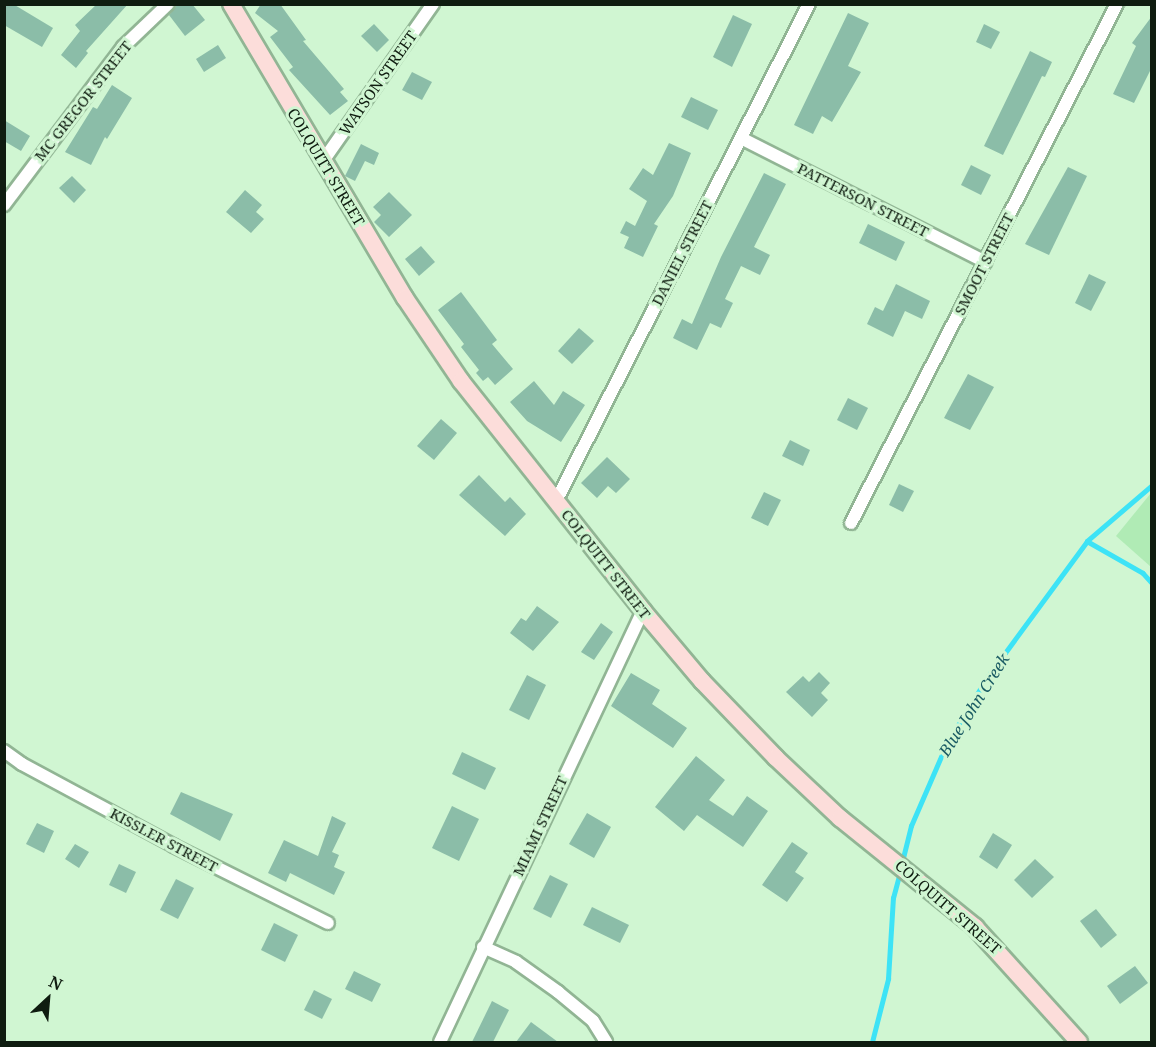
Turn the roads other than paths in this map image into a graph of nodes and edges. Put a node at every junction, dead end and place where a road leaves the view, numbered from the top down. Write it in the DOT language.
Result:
graph roads {
  1 [pos="168,4"];
  2 [pos="231,4"];
  3 [pos="434,4"];
  4 [pos="809,4"];
  5 [pos="1117,4"];
  6 [pos="741,138"];
  7 [pos="324,161"];
  8 [pos="4,205"];
  9 [pos="985,262"];
  10 [pos="556,501"];
  11 [pos="851,523"];
  12 [pos="643,611"];
  13 [pos="4,751"];
  14 [pos="328,923"];
  15 [pos="483,947"];
  16 [pos="440,1042"];
  17 [pos="606,1042"];
  18 [pos="1079,1042"];
  1 -- 8 [label="street, MC GREGOR STREET"];
  2 -- 7 [label="street, COLQUITT STREET"];
  3 -- 7 [label="street, WATSON STREET"];
  4 -- 6 [label="street, DANIEL STREET"];
  5 -- 9 [label="street, SMOOT STREET"];
  6 -- 9 [label="street, PATTERSON STREET"];
  6 -- 10 [label="street, DANIEL STREET"];
  7 -- 10 [label="street, COLQUITT STREET"];
  9 -- 11 [label="street, SMOOT STREET"];
  10 -- 12 [label="street, COLQUITT STREET"];
  12 -- 15 [label="street, MIAMI STREET"];
  12 -- 18 [label="street, COLQUITT STREET"];
  13 -- 14 [label="street, KISSLER STREET"];
  15 -- 16 [label="street, MIAMI STREET"];
  15 -- 17 [label="street"];
}
